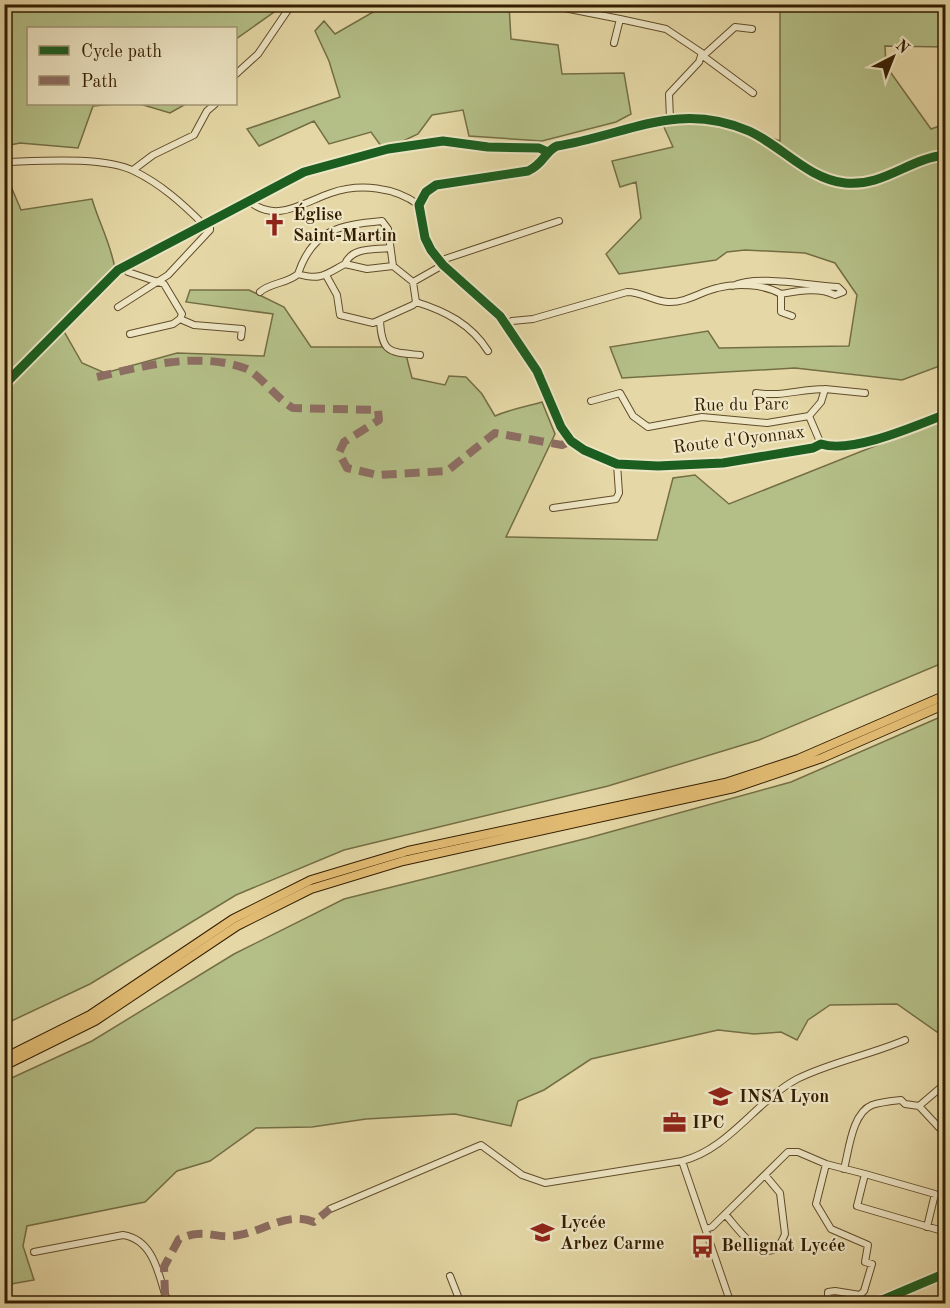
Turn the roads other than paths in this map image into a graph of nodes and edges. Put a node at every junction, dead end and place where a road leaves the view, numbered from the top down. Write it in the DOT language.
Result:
graph roads {
  1 [pos="292,4"];
  2 [pos="544,4"];
  3 [pos="620,19"];
  4 [pos="752,29"];
  5 [pos="614,43"];
  6 [pos="703,56"];
  7 [pos="237,73"];
  8 [pos="753,93"];
  9 [pos="214,105"];
  10 [pos="670,119"];
  11 [pos="548,152"];
  12 [pos="945,155"];
  13 [pos="4,162"];
  14 [pos="133,170"];
  15 [pos="249,201"];
  16 [pos="419,205"];
  17 [pos="558,221"];
  18 [pos="207,223"];
  19 [pos="389,248"];
  20 [pos="441,263"];
  21 [pos="345,264"];
  22 [pos="393,266"];
  23 [pos="123,267"];
  24 [pos="298,274"];
  25 [pos="327,277"];
  26 [pos="159,280"];
  27 [pos="413,282"];
  28 [pos="733,286"];
  29 [pos="260,292"];
  30 [pos="781,294"];
  31 [pos="416,302"];
  32 [pos="118,307"];
  33 [pos="792,316"];
  34 [pos="180,319"];
  35 [pos="380,321"];
  36 [pos="507,325"];
  37 [pos="130,334"];
  38 [pos="241,337"];
  39 [pos="488,351"];
  40 [pos="420,355"];
  41 [pos="4,385"];
  42 [pos="825,389"];
  43 [pos="756,393"];
  44 [pos="865,393"];
  45 [pos="591,401"];
  46 [pos="945,414"];
  47 [pos="809,416"];
  48 [pos="820,444"];
  49 [pos="617,464"];
  50 [pos="553,508"];
  51 [pos="945,695"];
  52 [pos="945,704"];
  53 [pos="904,1040"];
  54 [pos="4,1058"];
  55 [pos="4,1066"];
  56 [pos="945,1083"];
  57 [pos="919,1106"];
  58 [pos="945,1135"];
  59 [pos="682,1161"];
  60 [pos="826,1164"];
  61 [pos="844,1169"];
  62 [pos="865,1174"];
  63 [pos="765,1175"];
  64 [pos="330,1209"];
  65 [pos="725,1214"];
  66 [pos="927,1227"];
  67 [pos="706,1229"];
  68 [pos="945,1232"];
  69 [pos="34,1252"];
  70 [pos="945,1274"];
  71 [pos="450,1276"];
  72 [pos="168,1304"];
  73 [pos="461,1304"];
  74 [pos="731,1304"];
  75 [pos="828,1304"];
  76 [pos="873,1304"];
  1 -- 7 [label="street"];
  2 -- 3 [label="street"];
  3 -- 5 [label="street"];
  3 -- 6 [label="street"];
  4 -- 6 [label="street"];
  6 -- 8 [label="street"];
  6 -- 10 [label="street"];
  9 -- 14 [label="street"];
  10 -- 11 [label="street"];
  10 -- 12 [label="street"];
  11 -- 15 [label="street"];
  11 -- 16 [label="street"];
  13 -- 14 [label="street"];
  14 -- 18 [label="street"];
  15 -- 16 [label="street"];
  15 -- 18 [label="street"];
  16 -- 20 [label="street, Route d'Oyonnax"];
  17 -- 20 [label="street"];
  18 -- 23 [label="street"];
  18 -- 26 [label="street"];
  19 -- 21 [label="street"];
  19 -- 22 [label="street"];
  19 -- 24 [label="street"];
  20 -- 27 [label="street"];
  20 -- 36 [label="street, Route d'Oyonnax"];
  21 -- 22 [label="street"];
  21 -- 25 [label="street"];
  22 -- 27 [label="street"];
  23 -- 26 [label="street"];
  23 -- 41 [label="street"];
  24 -- 25 [label="street"];
  24 -- 29 [label="street"];
  25 -- 35 [label="street"];
  26 -- 32 [label="street"];
  26 -- 34 [label="street"];
  27 -- 31 [label="street"];
  28 -- 30 [label="street"];
  28 -- 30 [label="street"];
  28 -- 36 [label="street"];
  30 -- 33 [label="street"];
  31 -- 35 [label="street"];
  31 -- 39 [label="street"];
  34 -- 37 [label="street"];
  34 -- 38 [label="street"];
  35 -- 40 [label="street"];
  36 -- 49 [label="street, Route d'Oyonnax"];
  42 -- 43 [label="street"];
  42 -- 44 [label="street"];
  42 -- 47 [label="street"];
  45 -- 47 [label="street, Rue du Parc"];
  46 -- 48 [label="street, Route d'Oyonnax"];
  47 -- 48 [label="street, Rue du Parc"];
  48 -- 49 [label="street, Route d'Oyonnax"];
  49 -- 50 [label="street"];
  51 -- 54 [label="highway"];
  52 -- 55 [label="highway"];
  53 -- 59 [label="street"];
  56 -- 57 [label="street"];
  57 -- 58 [label="street"];
  57 -- 61 [label="street"];
  59 -- 64 [label="street"];
  59 -- 67 [label="street"];
  60 -- 61 [label="street"];
  60 -- 63 [label="street"];
  60 -- 75 [label="street"];
  61 -- 62 [label="street"];
  62 -- 66 [label="street"];
  62 -- 66 [label="street"];
  63 -- 65 [label="street"];
  63 -- 65 [label="street"];
  65 -- 67 [label="street"];
  66 -- 68 [label="street"];
  67 -- 74 [label="street"];
  69 -- 72 [label="street"];
  70 -- 76 [label="main road"];
  71 -- 73 [label="street"];
}
